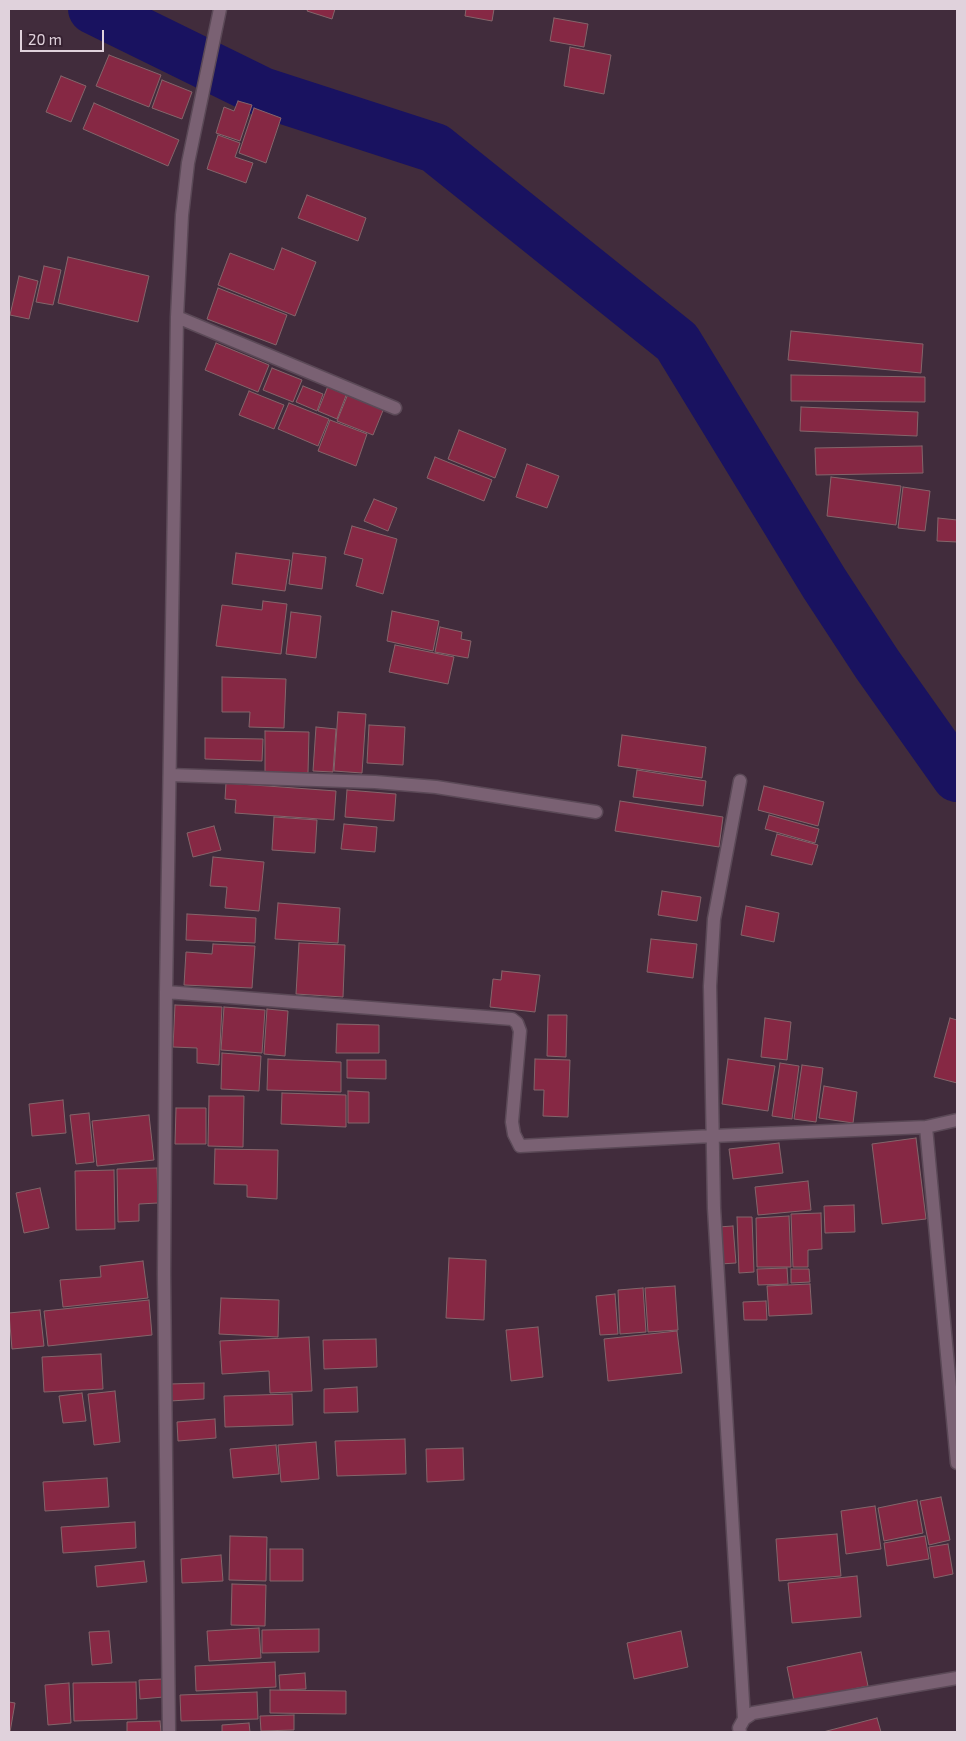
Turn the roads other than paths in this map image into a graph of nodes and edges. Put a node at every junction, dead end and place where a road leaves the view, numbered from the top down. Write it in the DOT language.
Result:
graph roads {
  1 [pos="220,9"];
  2 [pos="177,317"];
  3 [pos="395,408"];
  4 [pos="170,775"];
  5 [pos="740,781"];
  6 [pos="596,812"];
  7 [pos="166,992"];
  8 [pos="957,1120"];
  9 [pos="926,1127"];
  10 [pos="712,1136"];
  11 [pos="957,1463"];
  12 [pos="957,1678"];
  13 [pos="744,1719"];
  14 [pos="169,1732"];
  15 [pos="740,1732"];
  1 -- 2 [label="street"];
  2 -- 3 [label="street"];
  2 -- 4 [label="street"];
  4 -- 6 [label="street"];
  4 -- 7 [label="street"];
  5 -- 10 [label="street"];
  7 -- 10 [label="street"];
  7 -- 14 [label="street"];
  8 -- 9 [label="street"];
  9 -- 10 [label="street"];
  9 -- 11 [label="street"];
  10 -- 13 [label="street"];
  12 -- 13 [label="street"];
  13 -- 15 [label="street"];
}
